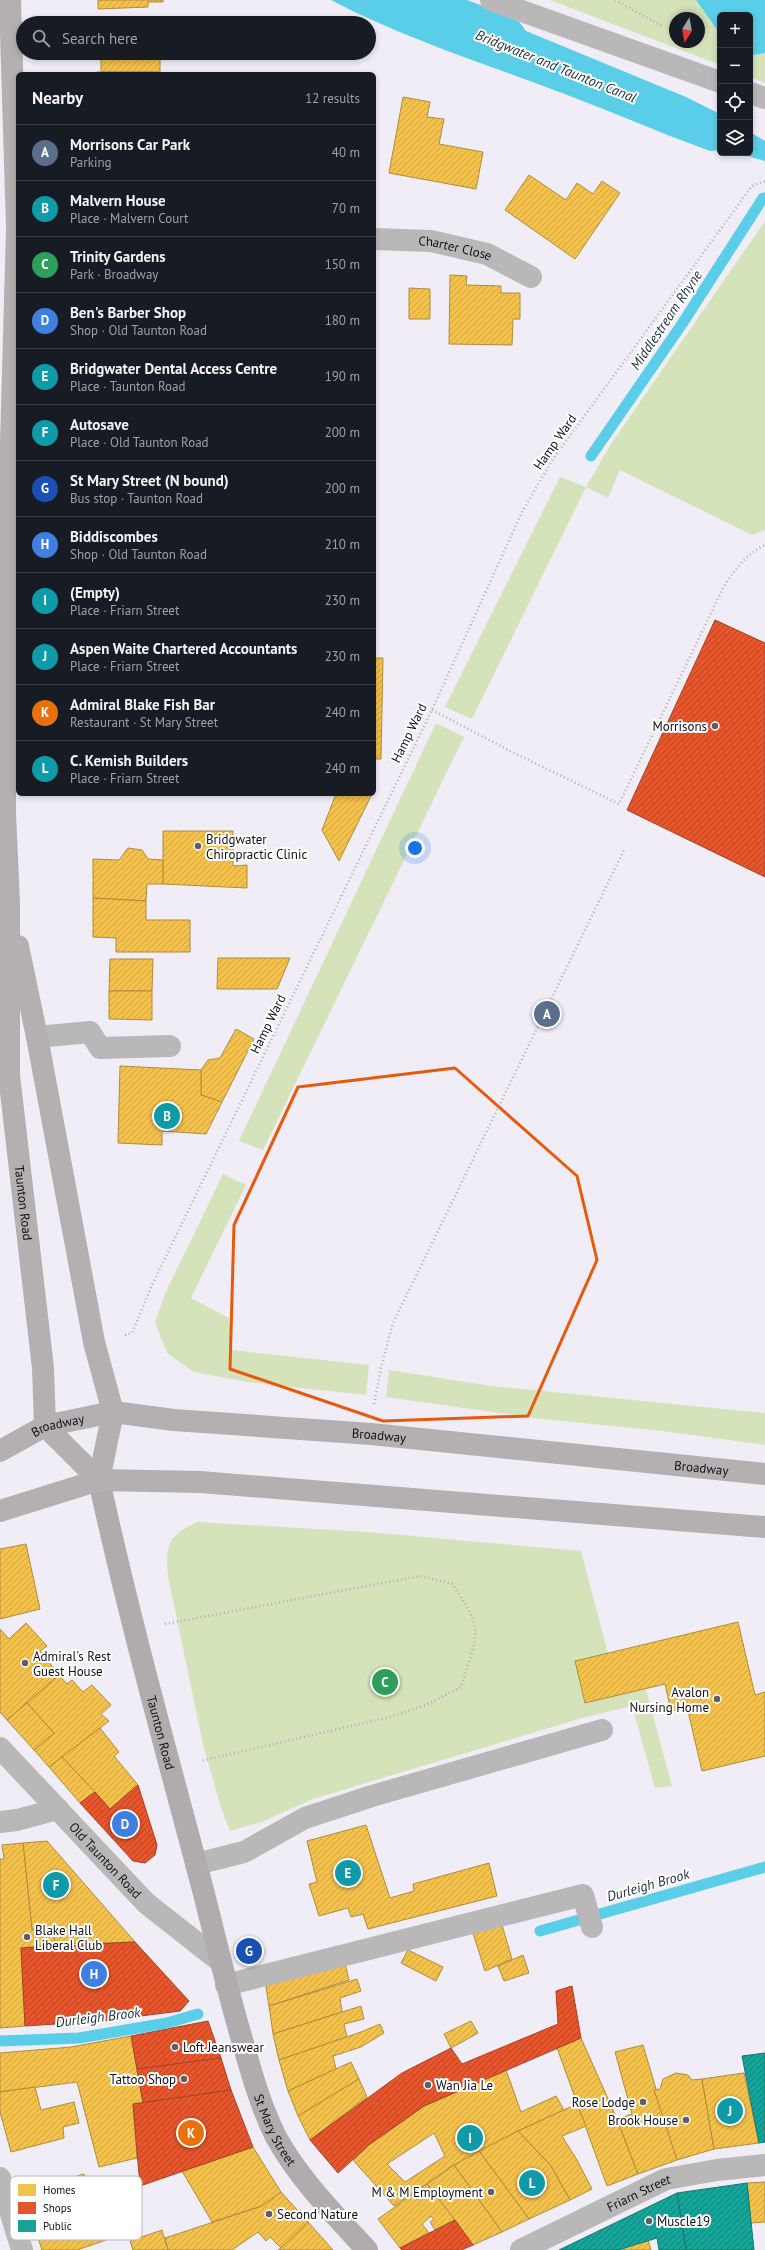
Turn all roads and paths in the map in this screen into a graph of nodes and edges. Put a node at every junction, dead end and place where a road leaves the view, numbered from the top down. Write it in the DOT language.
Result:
graph roads {
  1 [pos="10,0"];
  2 [pos="491,0"];
  3 [pos="616,0"];
  4 [pos="669,30"];
  5 [pos="6,33"];
  6 [pos="717,81"];
  7 [pos="753,93"];
  8 [pos="765,98"];
  9 [pos="765,181"];
  10 [pos="16,196"];
  11 [pos="376,239"];
  12 [pos="531,277"];
  13 [pos="16,294"];
  14 [pos="765,546"];
  15 [pos="432,710"];
  16 [pos="625,848"];
  17 [pos="9,903"];
  18 [pos="37,1037"];
  19 [pos="170,1046"];
  20 [pos="132,1333"];
  21 [pos="113,1412"];
  22 [pos="45,1426"];
  23 [pos="371,1434"];
  24 [pos="0,1450"];
  25 [pos="765,1474"];
  26 [pos="99,1480"];
  27 [pos="0,1511"];
  28 [pos="765,1527"];
  29 [pos="134,1631"];
  30 [pos="602,1730"];
  31 [pos="0,1748"];
  32 [pos="172,1769"];
  33 [pos="58,1809"];
  34 [pos="0,1822"];
  35 [pos="196,1864"];
  36 [pos="590,1918"];
  37 [pos="221,1962"];
  38 [pos="226,1985"];
  39 [pos="765,2165"];
  40 [pos="0,2178"];
  41 [pos="10,2211"];
  42 [pos="19,2240"];
  43 [pos="22,2250"];
  44 [pos="367,2250"];
  45 [pos="521,2250"];
  1 -- 5 [label="main road, Taunton Road"];
  2 -- 6 [label="street"];
  3 -- 4 [label="path"];
  5 -- 10 [label="main road, Taunton Road"];
  7 -- 8 [label="street"];
  9 -- 15 [label="path, Hamp Ward"];
  11 -- 12 [label="street, Charter Close"];
  13 -- 17 [label="main road, Taunton Road"];
  14 -- 15 [label="path"];
  15 -- 20 [label="path, Hamp Ward"];
  16 -- 23 [label="path"];
  17 -- 18 [label="main road, Taunton Road"];
  17 -- 22 [label="main road, Taunton Road"];
  18 -- 19 [label="street"];
  18 -- 21 [label="main road, Taunton Road"];
  21 -- 22 [label="main road, Broadway"];
  21 -- 23 [label="main road, Broadway"];
  21 -- 26 [label="main road, Taunton Road"];
  22 -- 24 [label="main road, Broadway"];
  22 -- 26 [label="main road"];
  23 -- 25 [label="main road, Broadway"];
  26 -- 27 [label="main road"];
  26 -- 28 [label="main road"];
  26 -- 29 [label="street, Taunton Road"];
  29 -- 32 [label="street, Taunton Road"];
  29 -- 32 [label="path"];
  30 -- 35 [label="street"];
  31 -- 33 [label="street, Old Taunton Road"];
  32 -- 35 [label="street, Taunton Road"];
  33 -- 34 [label="street"];
  33 -- 37 [label="street, Old Taunton Road"];
  35 -- 37 [label="street, Taunton Road"];
  36 -- 38 [label="street"];
  37 -- 38 [label="street, Taunton Road"];
  38 -- 44 [label="street, St Mary Street"];
  39 -- 45 [label="street, Friarn Street"];
  40 -- 41 [label="street"];
  42 -- 43 [label="street"];
}
